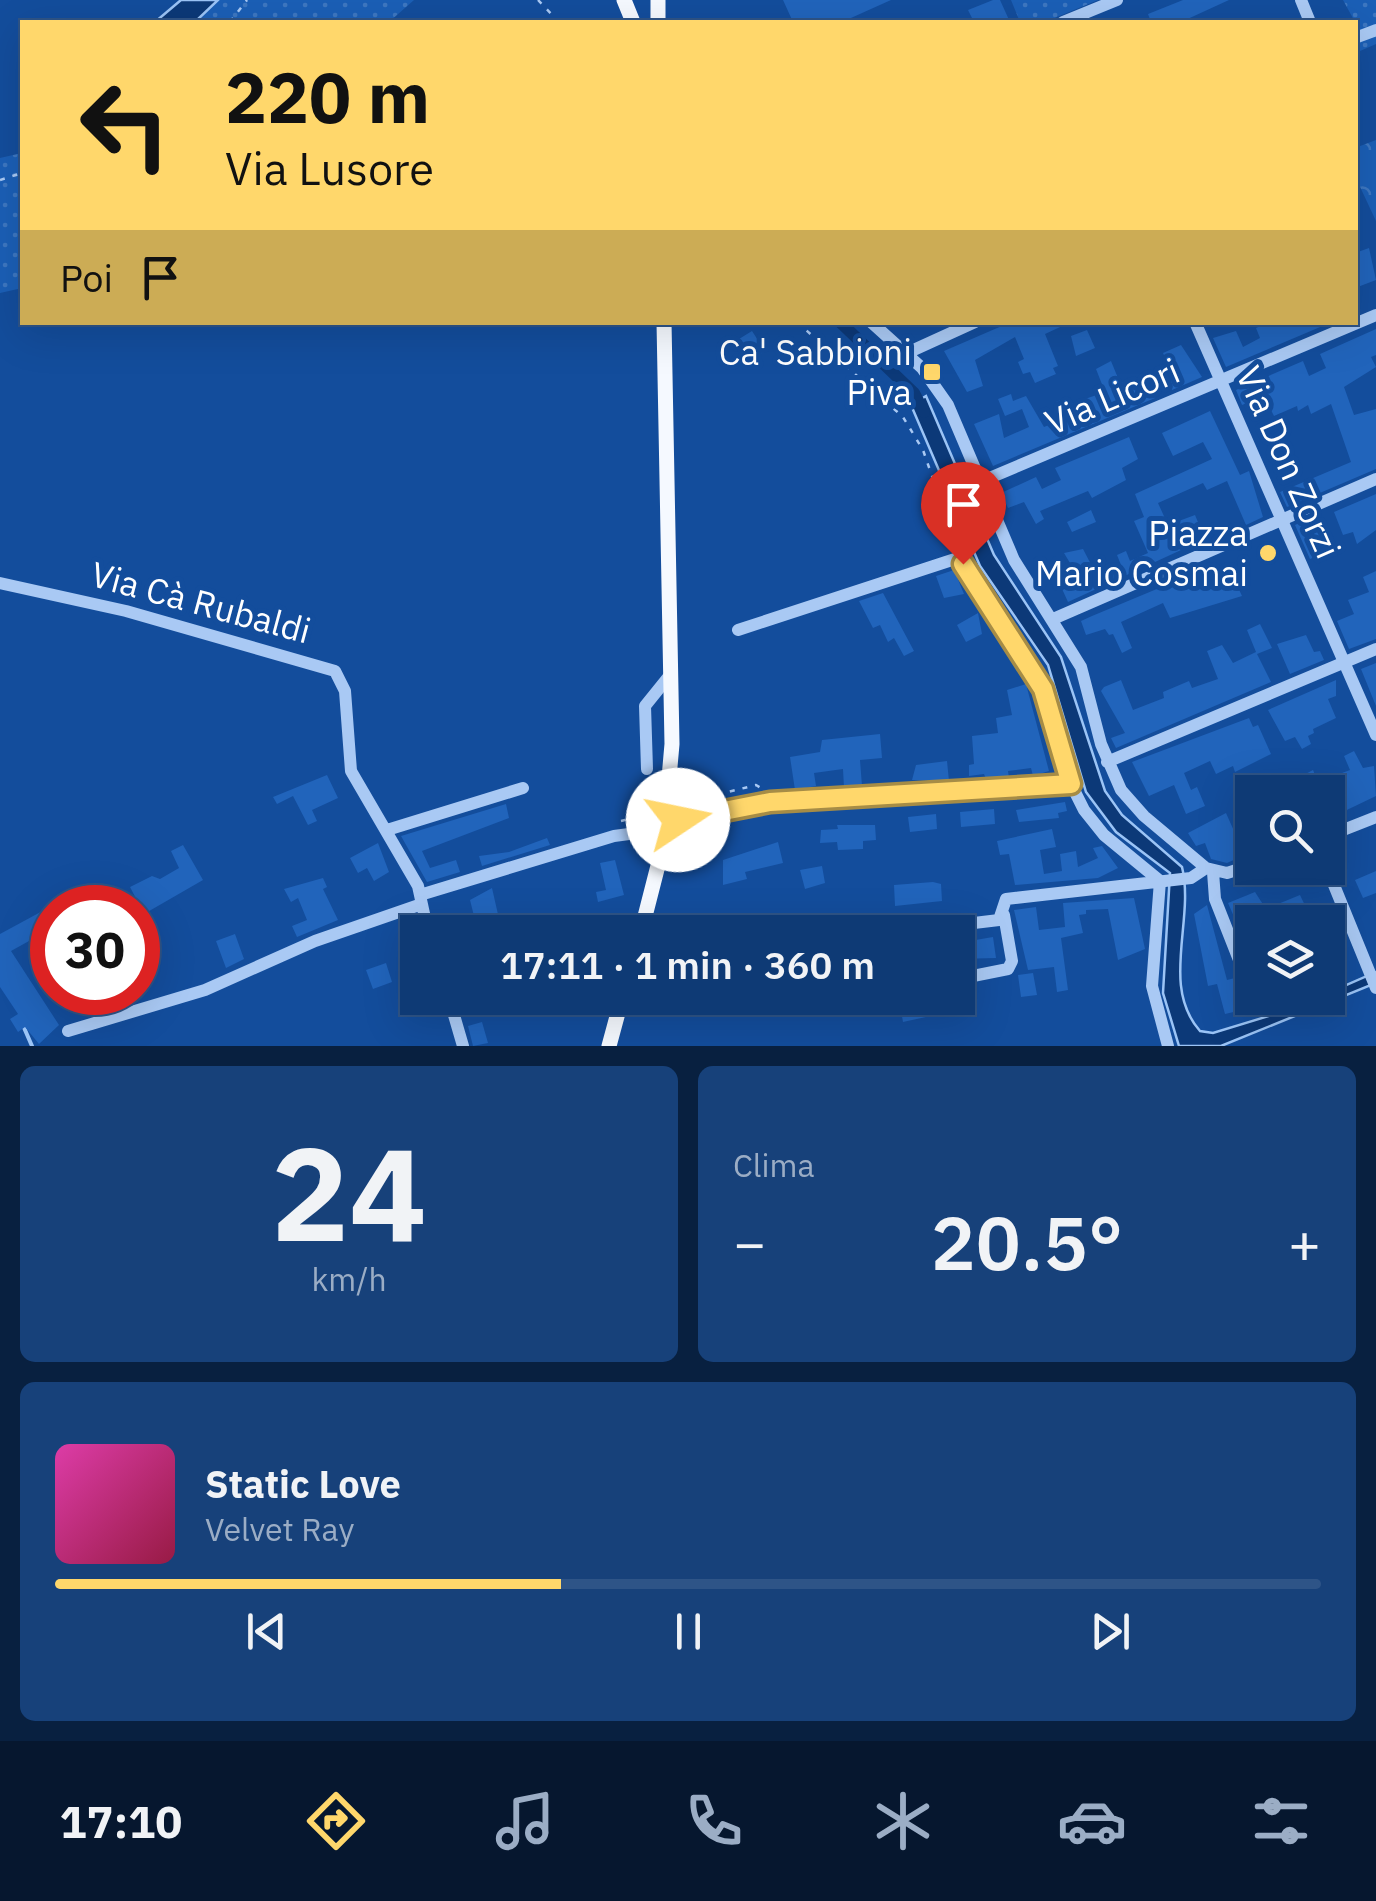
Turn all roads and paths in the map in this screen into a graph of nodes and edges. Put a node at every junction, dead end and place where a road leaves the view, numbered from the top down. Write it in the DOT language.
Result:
graph roads {
  1 [pos="247,0"];
  2 [pos="538,0"];
  3 [pos="1117,0"];
  4 [pos="232,20"];
  5 [pos="557,20"];
  6 [pos="1068,20"];
  7 [pos="664,325"];
  8 [pos="801,325"];
  9 [pos="876,325"];
  10 [pos="968,325"];
  11 [pos="1196,325"];
  12 [pos="1355,325"];
  13 [pos="907,352"];
  14 [pos="1222,382"];
  15 [pos="1376,479"];
  16 [pos="980,482"];
  17 [pos="1282,521"];
  18 [pos="959,561"];
  19 [pos="0,583"];
  20 [pos="1053,619"];
  21 [pos="738,630"];
  22 [pos="1376,649"];
  23 [pos="1343,662"];
  24 [pos="670,674"];
  25 [pos="644,712"];
  26 [pos="672,714"];
  27 [pos="1376,735"];
  28 [pos="1107,762"];
  29 [pos="647,768"];
  30 [pos="1071,784"];
  31 [pos="523,788"];
  32 [pos="692,801"];
  33 [pos="770,802"];
  34 [pos="662,816"];
  35 [pos="1376,816"];
  36 [pos="1345,829"];
  37 [pos="387,830"];
  38 [pos="614,836"];
  39 [pos="663,846"];
  40 [pos="1235,867"];
  41 [pos="1210,870"];
  42 [pos="1163,881"];
  43 [pos="1334,885"];
  44 [pos="420,900"];
  45 [pos="424,915"];
  46 [pos="645,915"];
  47 [pos="1004,915"];
  48 [pos="975,923"];
  49 [pos="1235,949"];
  50 [pos="975,976"];
  51 [pos="1376,988"];
  52 [pos="453,1015"];
  53 [pos="617,1015"];
  54 [pos="68,1031"];
  55 [pos="609,1045"];
  56 [pos="463,1046"];
  57 [pos="1168,1046"];
  1 -- 4 [label="path"];
  2 -- 5 [label="path"];
  3 -- 6 [label="street"];
  7 -- 24 [label="main road"];
  8 -- 18 [label="path"];
  9 -- 13 [label="street"];
  10 -- 13 [label="street"];
  11 -- 14 [label="street, Via Don Zorzi"];
  12 -- 14 [label="street, Via Licori"];
  13 -- 16 [label="street"];
  14 -- 16 [label="street, Via Licori"];
  14 -- 17 [label="street, Via Don Zorzi"];
  15 -- 17 [label="street"];
  16 -- 20 [label="street"];
  17 -- 20 [label="street"];
  17 -- 23 [label="street, Via Don Zorzi"];
  18 -- 21 [label="street"];
  18 -- 30 [label="street"];
  19 -- 37 [label="street, Via Cà Rubaldi"];
  20 -- 28 [label="street"];
  22 -- 23 [label="street"];
  23 -- 27 [label="street, Via Don Zorzi"];
  23 -- 28 [label="street"];
  24 -- 25 [label="street"];
  24 -- 26 [label="main road"];
  25 -- 26 [label="street"];
  25 -- 29 [label="street"];
  26 -- 34 [label="main road"];
  28 -- 41 [label="street"];
  30 -- 33 [label="street"];
  30 -- 42 [label="street"];
  31 -- 37 [label="street"];
  32 -- 33 [label="path"];
  33 -- 34 [label="street"];
  34 -- 38 [label="path"];
  34 -- 39 [label="main road"];
  35 -- 36 [label="street"];
  37 -- 44 [label="street, Via Cà Rubaldi"];
  38 -- 39 [label="street"];
  38 -- 44 [label="street"];
  39 -- 46 [label="main road"];
  40 -- 41 [label="street"];
  41 -- 42 [label="street"];
  41 -- 49 [label="street"];
  42 -- 47 [label="street"];
  42 -- 57 [label="street"];
  43 -- 51 [label="street"];
  44 -- 45 [label="street, Via Cà Rubaldi"];
  44 -- 54 [label="street"];
  47 -- 48 [label="street"];
  47 -- 50 [label="street"];
  52 -- 56 [label="street"];
  53 -- 55 [label="main road"];
}
